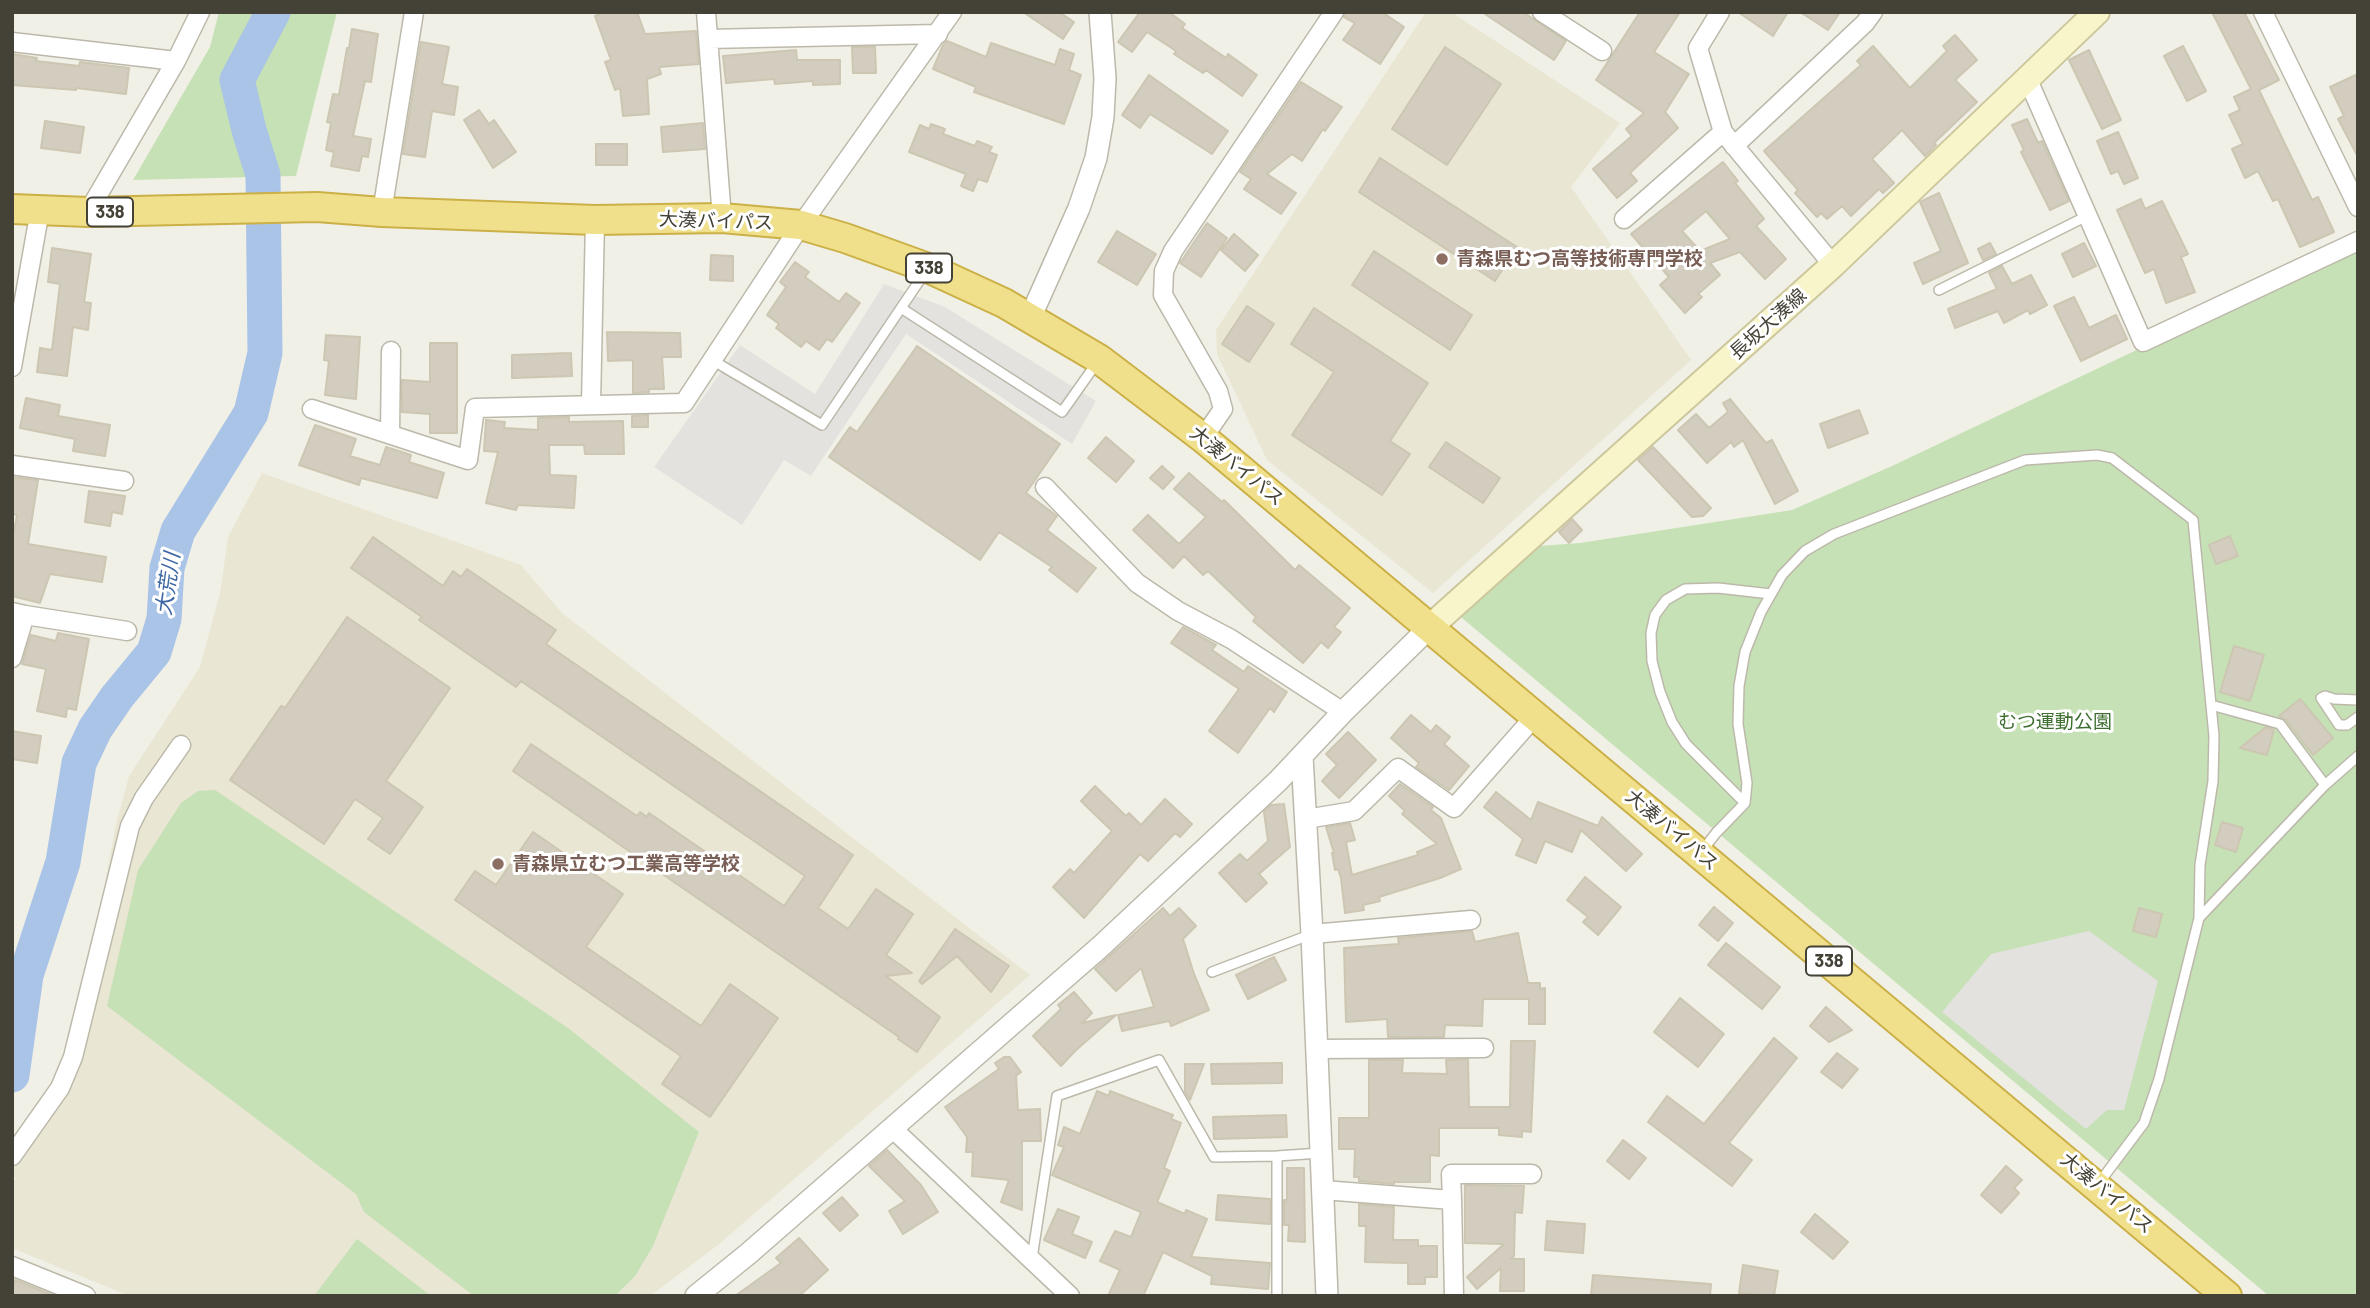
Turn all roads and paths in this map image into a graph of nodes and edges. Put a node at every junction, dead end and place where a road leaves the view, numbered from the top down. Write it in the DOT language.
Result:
graph roads {
  1 [pos="200,12"];
  2 [pos="414,12"];
  3 [pos="706,12"];
  4 [pos="952,12"];
  5 [pos="1100,12"];
  6 [pos="1335,12"];
  7 [pos="1542,12"];
  8 [pos="1720,12"];
  9 [pos="1872,12"];
  10 [pos="2097,12"];
  11 [pos="2263,12"];
  12 [pos="938,34"];
  13 [pos="708,39"];
  14 [pos="12,42"];
  15 [pos="1602,51"];
  16 [pos="176,61"];
  17 [pos="2028,80"];
  18 [pos="1728,139"];
  19 [pos="2358,207"];
  20 [pos="12,209"];
  21 [pos="40,210"];
  22 [pos="88,212"];
  23 [pos="382,212"];
  24 [pos="2087,216"];
  25 [pos="722,218"];
  26 [pos="596,219"];
  27 [pos="1625,219"];
  28 [pos="801,225"];
  29 [pos="2358,241"];
  30 [pos="1833,265"];
  31 [pos="928,268"];
  32 [pos="1940,290"];
  33 [pos="901,308"];
  34 [pos="1030,318"];
  35 [pos="391,351"];
  36 [pos="1099,359"];
  37 [pos="712,360"];
  38 [pos="12,367"];
  39 [pos="591,404"];
  40 [pos="312,409"];
  41 [pos="390,434"];
  42 [pos="1203,438"];
  43 [pos="12,465"];
  44 [pos="124,481"];
  45 [pos="1045,487"];
  46 [pos="1771,594"];
  47 [pos="19,614"];
  48 [pos="1430,627"];
  49 [pos="127,631"];
  50 [pos="12,658"];
  51 [pos="2358,700"];
  52 [pos="2211,705"];
  53 [pos="1343,712"];
  54 [pos="1535,716"];
  55 [pos="2358,717"];
  56 [pos="181,745"];
  57 [pos="1302,756"];
  58 [pos="2358,756"];
  59 [pos="2325,785"];
  60 [pos="1745,803"];
  61 [pos="1306,819"];
  62 [pos="1700,853"];
  63 [pos="2199,918"];
  64 [pos="1471,920"];
  65 [pos="1312,934"];
  66 [pos="1212,972"];
  67 [pos="1484,1048"];
  68 [pos="1317,1049"];
  69 [pos="892,1128"];
  70 [pos="1322,1153"];
  71 [pos="12,1156"];
  72 [pos="1277,1156"];
  73 [pos="1532,1174"];
  74 [pos="2098,1185"];
  75 [pos="1323,1190"];
  76 [pos="1452,1200"];
  77 [pos="1032,1258"];
  78 [pos="12,1266"];
  79 [pos="86,1296"];
  80 [pos="696,1296"];
  81 [pos="1070,1296"];
  82 [pos="1277,1296"];
  83 [pos="1327,1296"];
  84 [pos="1454,1296"];
  85 [pos="2227,1296"];
  1 -- 16 [label="street"];
  2 -- 23 [label="street"];
  3 -- 13 [label="street"];
  4 -- 12 [label="street"];
  5 -- 34 [label="street"];
  6 -- 42 [label="street"];
  7 -- 15 [label="street"];
  8 -- 18 [label="street"];
  9 -- 18 [label="street"];
  10 -- 17 [label="main road, 長坂大湊線"];
  11 -- 19 [label="street"];
  12 -- 13 [label="street"];
  12 -- 28 [label="street"];
  13 -- 25 [label="street"];
  14 -- 16 [label="street"];
  16 -- 22 [label="street"];
  17 -- 24 [label="street"];
  17 -- 30 [label="main road, 長坂大湊線"];
  18 -- 27 [label="street"];
  18 -- 30 [label="street"];
  20 -- 21 [label="highway, 大湊バイパス / 338"];
  21 -- 22 [label="highway, 大湊バイパス / 338"];
  21 -- 38 [label="street"];
  22 -- 23 [label="highway, 大湊バイパス / 338"];
  23 -- 26 [label="highway, 大湊バイパス / 338"];
  24 -- 29 [label="street"];
  24 -- 32 [label="lane"];
  25 -- 26 [label="highway, 大湊バイパス / 338"];
  25 -- 28 [label="highway, 大湊バイパス / 338"];
  26 -- 39 [label="street"];
  28 -- 31 [label="highway, 大湊バイパス / 338"];
  28 -- 37 [label="street"];
  30 -- 48 [label="main road, 長坂大湊線"];
  31 -- 33 [label="lane"];
  31 -- 34 [label="highway, 大湊バイパス / 338"];
  33 -- 36 [label="lane"];
  33 -- 37 [label="lane"];
  34 -- 36 [label="highway, 大湊バイパス / 338"];
  35 -- 41 [label="street"];
  36 -- 42 [label="highway, 大湊バイパス / 338"];
  37 -- 39 [label="street"];
  39 -- 41 [label="street"];
  40 -- 41 [label="street"];
  42 -- 48 [label="highway, 大湊バイパス / 338"];
  43 -- 44 [label="street"];
  45 -- 53 [label="street"];
  46 -- 52 [label="lane"];
  46 -- 60 [label="lane"];
  46 -- 60 [label="lane"];
  47 -- 49 [label="street"];
  47 -- 50 [label="street"];
  48 -- 53 [label="street"];
  48 -- 54 [label="highway, 大湊バイパス / 338"];
  51 -- 55 [label="lane"];
  52 -- 59 [label="lane"];
  52 -- 63 [label="lane"];
  53 -- 57 [label="street"];
  54 -- 61 [label="street"];
  54 -- 62 [label="highway, 大湊バイパス / 338"];
  56 -- 71 [label="street"];
  57 -- 61 [label="street"];
  57 -- 69 [label="street"];
  58 -- 59 [label="lane"];
  59 -- 63 [label="lane"];
  60 -- 62 [label="lane"];
  61 -- 65 [label="street"];
  62 -- 74 [label="highway, 大湊バイパス / 338"];
  63 -- 74 [label="lane"];
  64 -- 65 [label="street"];
  65 -- 66 [label="lane"];
  65 -- 68 [label="street"];
  67 -- 68 [label="street"];
  68 -- 70 [label="street"];
  69 -- 77 [label="street"];
  69 -- 80 [label="street"];
  70 -- 72 [label="lane"];
  70 -- 75 [label="street"];
  72 -- 77 [label="lane"];
  72 -- 82 [label="lane"];
  73 -- 76 [label="street"];
  74 -- 85 [label="highway, 大湊バイパス / 338"];
  75 -- 76 [label="street"];
  75 -- 83 [label="street"];
  76 -- 84 [label="street"];
  77 -- 81 [label="street"];
  78 -- 79 [label="street"];
}
